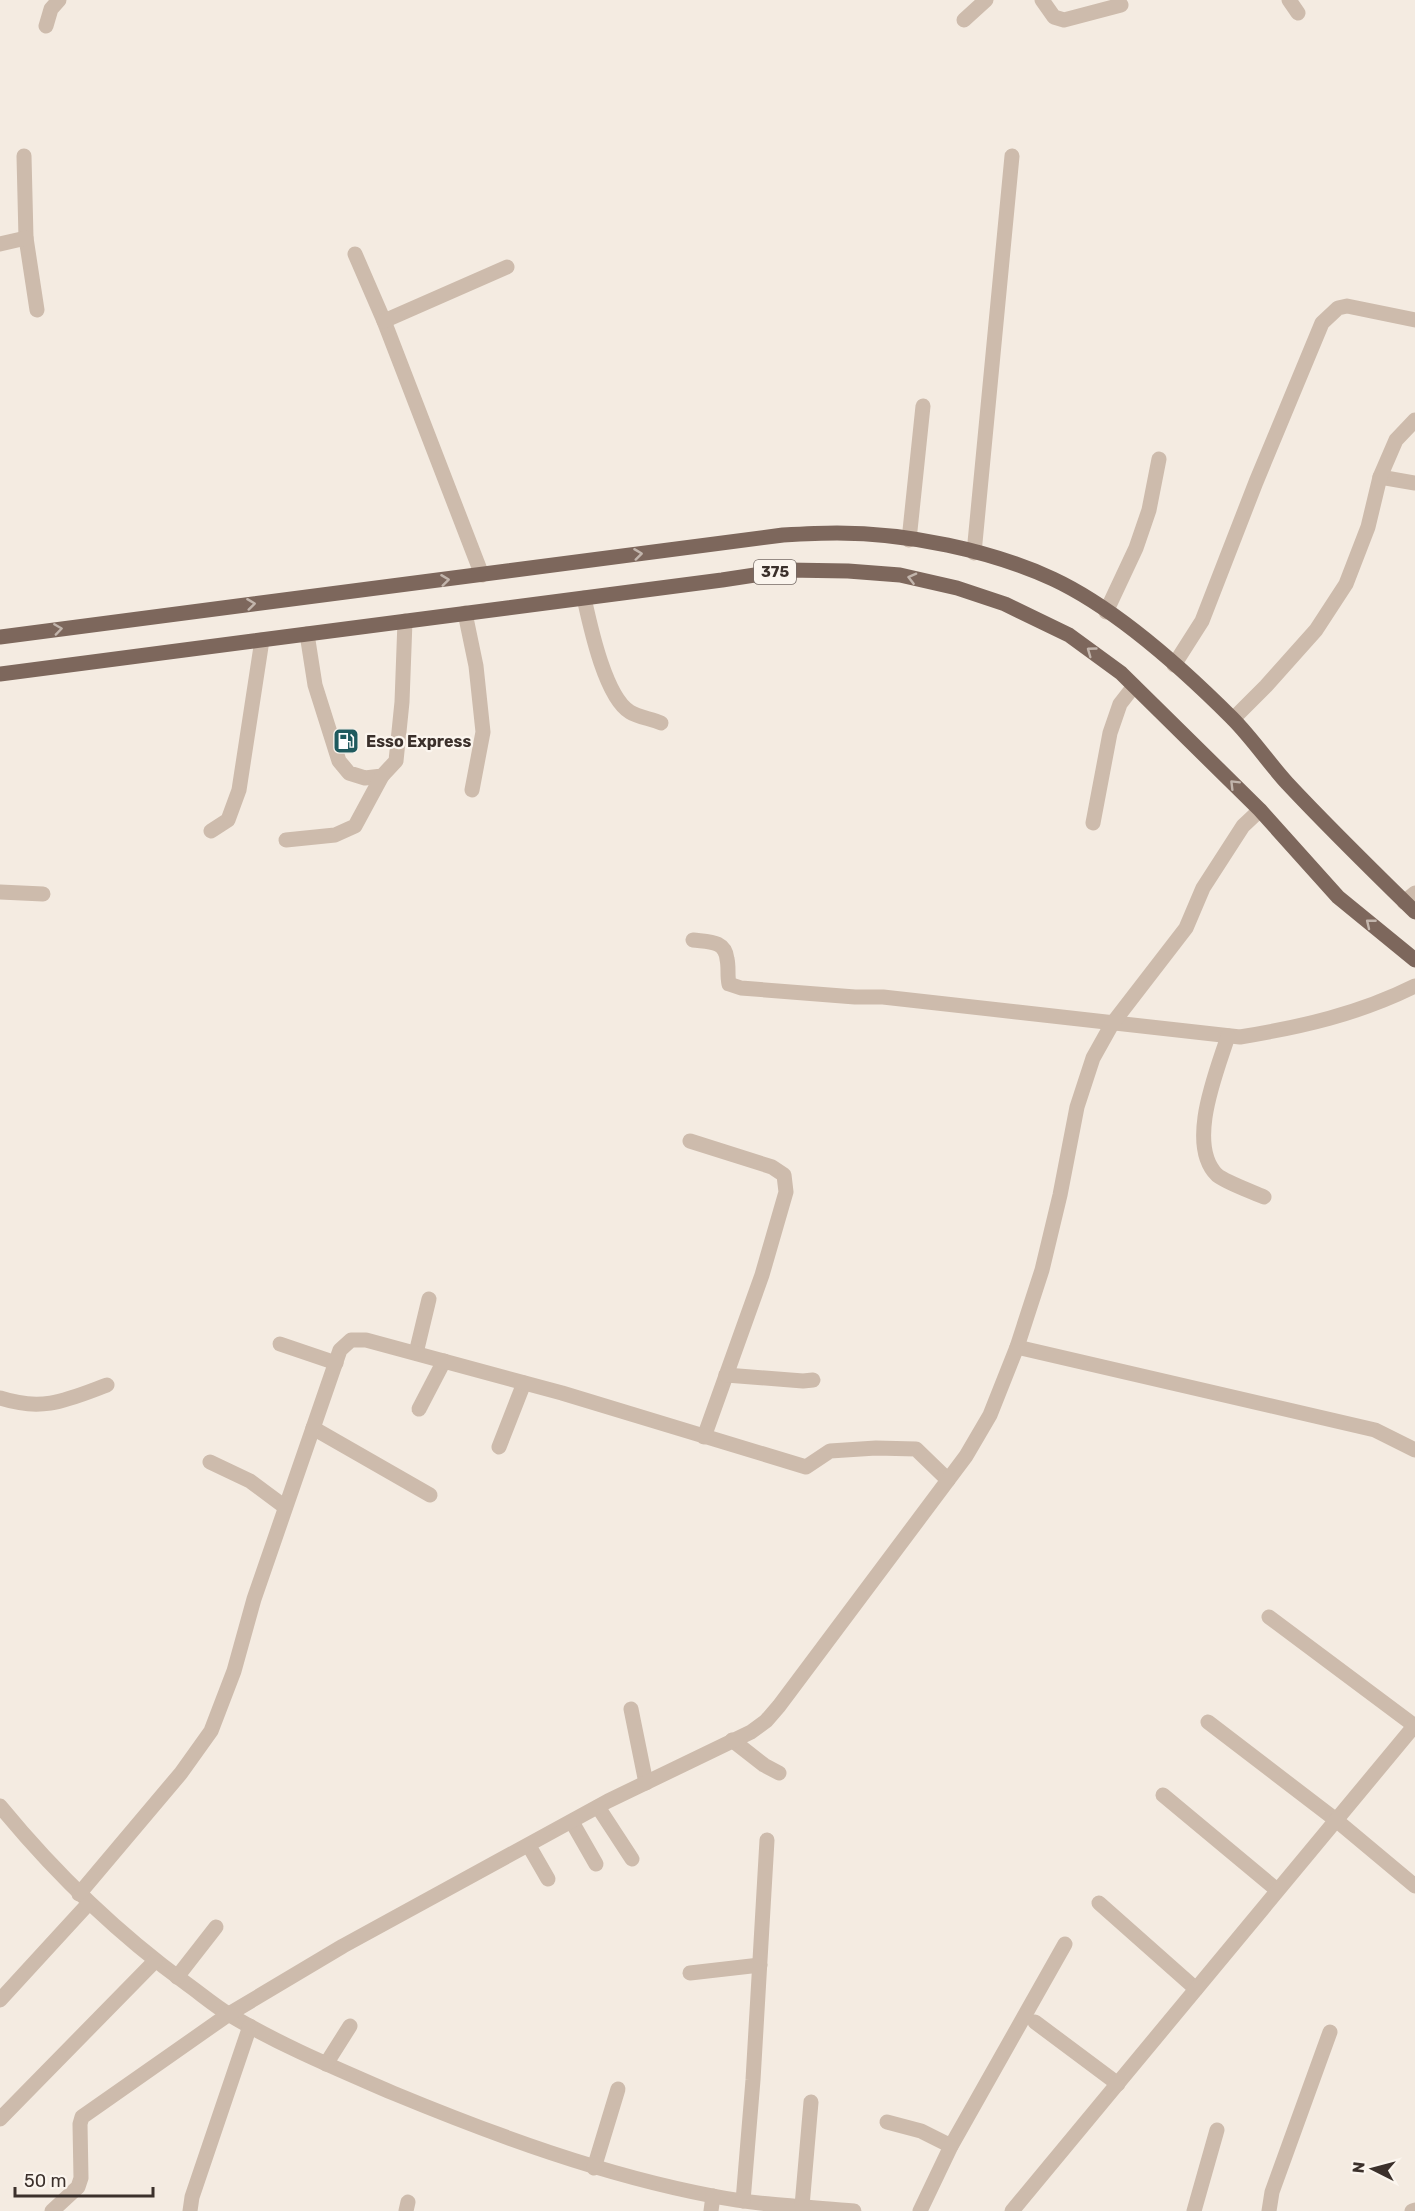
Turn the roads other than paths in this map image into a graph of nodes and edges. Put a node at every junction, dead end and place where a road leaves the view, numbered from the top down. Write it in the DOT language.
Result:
graph roads {
  1 [pos="59,0"];
  2 [pos="986,0"];
  3 [pos="1042,0"];
  4 [pos="1289,0"];
  5 [pos="1121,5"];
  6 [pos="1298,13"];
  7 [pos="964,20"];
  8 [pos="46,26"];
  9 [pos="24,156"];
  10 [pos="1012,156"];
  11 [pos="26,238"];
  12 [pos="0,244"];
  13 [pos="356,254"];
  14 [pos="507,267"];
  15 [pos="37,310"];
  16 [pos="1415,320"];
  17 [pos="384,321"];
  18 [pos="923,406"];
  19 [pos="1415,420"];
  20 [pos="1159,459"];
  21 [pos="1380,477"];
  22 [pos="1415,483"];
  23 [pos="909,540"];
  24 [pos="974,553"];
  25 [pos="483,575"];
  26 [pos="584,598"];
  27 [pos="1106,612"];
  28 [pos="465,613"];
  29 [pos="405,621"];
  30 [pos="307,634"];
  31 [pos="0,637"];
  32 [pos="262,640"];
  33 [pos="1174,665"];
  34 [pos="0,674"];
  35 [pos="1134,686"];
  36 [pos="1233,719"];
  37 [pos="661,723"];
  38 [pos="382,776"];
  39 [pos="472,790"];
  40 [pos="1260,810"];
  41 [pos="1093,824"];
  42 [pos="211,831"];
  43 [pos="286,840"];
  44 [pos="0,892"];
  45 [pos="43,894"];
  46 [pos="1411,902"];
  47 [pos="693,940"];
  48 [pos="1415,960"];
  49 [pos="1415,986"];
  50 [pos="1112,1024"];
  51 [pos="1228,1036"];
  52 [pos="690,1141"];
  53 [pos="1264,1197"];
  54 [pos="429,1299"];
  55 [pos="280,1344"];
  56 [pos="1017,1347"];
  57 [pos="416,1353"];
  58 [pos="444,1361"];
  59 [pos="336,1363"];
  60 [pos="726,1375"];
  61 [pos="813,1380"];
  62 [pos="525,1383"];
  63 [pos="107,1385"];
  64 [pos="0,1398"];
  65 [pos="419,1409"];
  66 [pos="313,1428"];
  67 [pos="704,1437"];
  68 [pos="499,1447"];
  69 [pos="1415,1450"];
  70 [pos="210,1462"];
  71 [pos="948,1480"];
  72 [pos="430,1495"];
  73 [pos="285,1507"];
  74 [pos="1269,1617"];
  75 [pos="631,1709"];
  76 [pos="1208,1722"];
  77 [pos="1415,1726"];
  78 [pos="732,1740"];
  79 [pos="778,1773"];
  80 [pos="646,1783"];
  81 [pos="1163,1795"];
  82 [pos="0,1806"];
  83 [pos="598,1807"];
  84 [pos="1336,1820"];
  85 [pos="572,1822"];
  86 [pos="767,1840"];
  87 [pos="529,1846"];
  88 [pos="632,1859"];
  89 [pos="596,1864"];
  90 [pos="548,1879"];
  91 [pos="1415,1886"];
  92 [pos="1277,1890"];
  93 [pos="84,1898"];
  94 [pos="1099,1903"];
  95 [pos="216,1927"];
  96 [pos="1065,1944"];
  97 [pos="155,1961"];
  98 [pos="760,1965"];
  99 [pos="690,1973"];
  100 [pos="177,1977"];
  101 [pos="1196,1989"];
  102 [pos="0,2000"];
  103 [pos="229,2014"];
  104 [pos="1035,2022"];
  105 [pos="250,2026"];
  106 [pos="350,2026"];
  107 [pos="1330,2032"];
  108 [pos="326,2064"];
  109 [pos="1118,2084"];
  110 [pos="618,2090"];
  111 [pos="811,2102"];
  112 [pos="0,2119"];
  113 [pos="887,2122"];
  114 [pos="1216,2130"];
  115 [pos="951,2146"];
  116 [pos="594,2168"];
  117 [pos="743,2201"];
  118 [pos="712,2204"];
  119 [pos="802,2206"];
  120 [pos="52,2211"];
  121 [pos="189,2211"];
  122 [pos="854,2211"];
  123 [pos="920,2211"];
  124 [pos="1012,2211"];
  125 [pos="1194,2211"];
  126 [pos="1269,2211"];
  1 -- 8 [label="street"];
  2 -- 7 [label="street"];
  3 -- 5 [label="street"];
  4 -- 6 [label="street"];
  9 -- 11 [label="street"];
  10 -- 24 [label="street"];
  11 -- 12 [label="street"];
  11 -- 15 [label="street"];
  13 -- 17 [label="street"];
  14 -- 17 [label="street"];
  16 -- 33 [label="street"];
  17 -- 25 [label="street"];
  18 -- 23 [label="street"];
  19 -- 21 [label="street"];
  20 -- 27 [label="street"];
  21 -- 22 [label="street"];
  21 -- 36 [label="street"];
  23 -- 24 [label="main road, 375"];
  25 -- 23 [label="main road, 375, one-way"];
  24 -- 27 [label="main road, 375"];
  31 -- 25 [label="main road, 375, one-way"];
  26 -- 28 [label="main road, 375"];
  35 -- 26 [label="main road, 375, one-way"];
  26 -- 37 [label="street"];
  27 -- 33 [label="main road, 375"];
  28 -- 29 [label="main road, 375"];
  28 -- 39 [label="street"];
  29 -- 30 [label="main road, 375"];
  29 -- 38 [label="street"];
  30 -- 32 [label="main road, 375"];
  30 -- 38 [label="street"];
  32 -- 34 [label="main road, 375"];
  32 -- 42 [label="street"];
  33 -- 36 [label="main road, 375"];
  40 -- 35 [label="main road, 375, one-way"];
  35 -- 41 [label="street"];
  36 -- 46 [label="main road, 375"];
  38 -- 43 [label="street"];
  48 -- 40 [label="main road, 375, one-way"];
  40 -- 50 [label="street"];
  44 -- 45 [label="street"];
  47 -- 50 [label="street"];
  49 -- 51 [label="street"];
  50 -- 51 [label="street"];
  50 -- 56 [label="street"];
  51 -- 53 [label="street"];
  52 -- 60 [label="street"];
  54 -- 57 [label="street"];
  55 -- 59 [label="street"];
  56 -- 69 [label="street"];
  56 -- 71 [label="street"];
  57 -- 58 [label="street"];
  57 -- 59 [label="street"];
  58 -- 62 [label="street"];
  58 -- 65 [label="street"];
  59 -- 66 [label="street"];
  60 -- 61 [label="street"];
  60 -- 67 [label="street"];
  62 -- 67 [label="street"];
  62 -- 68 [label="street"];
  63 -- 64 [label="street"];
  66 -- 72 [label="street"];
  66 -- 73 [label="street"];
  67 -- 71 [label="street"];
  70 -- 73 [label="street"];
  71 -- 78 [label="street"];
  73 -- 93 [label="street"];
  74 -- 77 [label="street"];
  75 -- 80 [label="street"];
  76 -- 84 [label="street"];
  77 -- 84 [label="street"];
  78 -- 79 [label="street"];
  78 -- 80 [label="street"];
  80 -- 83 [label="street"];
  81 -- 92 [label="street"];
  82 -- 93 [label="street"];
  83 -- 85 [label="street"];
  83 -- 88 [label="street"];
  84 -- 91 [label="street"];
  84 -- 92 [label="street"];
  85 -- 87 [label="street"];
  85 -- 89 [label="street"];
  86 -- 98 [label="street"];
  87 -- 90 [label="street"];
  87 -- 103 [label="street"];
  92 -- 101 [label="street"];
  93 -- 97 [label="street"];
  93 -- 102 [label="street"];
  94 -- 101 [label="street"];
  95 -- 100 [label="street"];
  96 -- 115 [label="street"];
  97 -- 100 [label="street"];
  97 -- 112 [label="street"];
  98 -- 99 [label="street"];
  98 -- 117 [label="street"];
  100 -- 103 [label="street"];
  101 -- 109 [label="street"];
  103 -- 105 [label="street"];
  103 -- 120 [label="street"];
  104 -- 109 [label="street"];
  105 -- 108 [label="street"];
  105 -- 121 [label="street"];
  106 -- 108 [label="street"];
  107 -- 126 [label="street"];
  108 -- 116 [label="street"];
  109 -- 124 [label="street"];
  110 -- 116 [label="street"];
  111 -- 119 [label="street"];
  113 -- 115 [label="street"];
  114 -- 125 [label="street"];
  115 -- 123 [label="street"];
  116 -- 118 [label="street"];
  117 -- 118 [label="street"];
  117 -- 119 [label="street"];
  119 -- 122 [label="street"];
}
